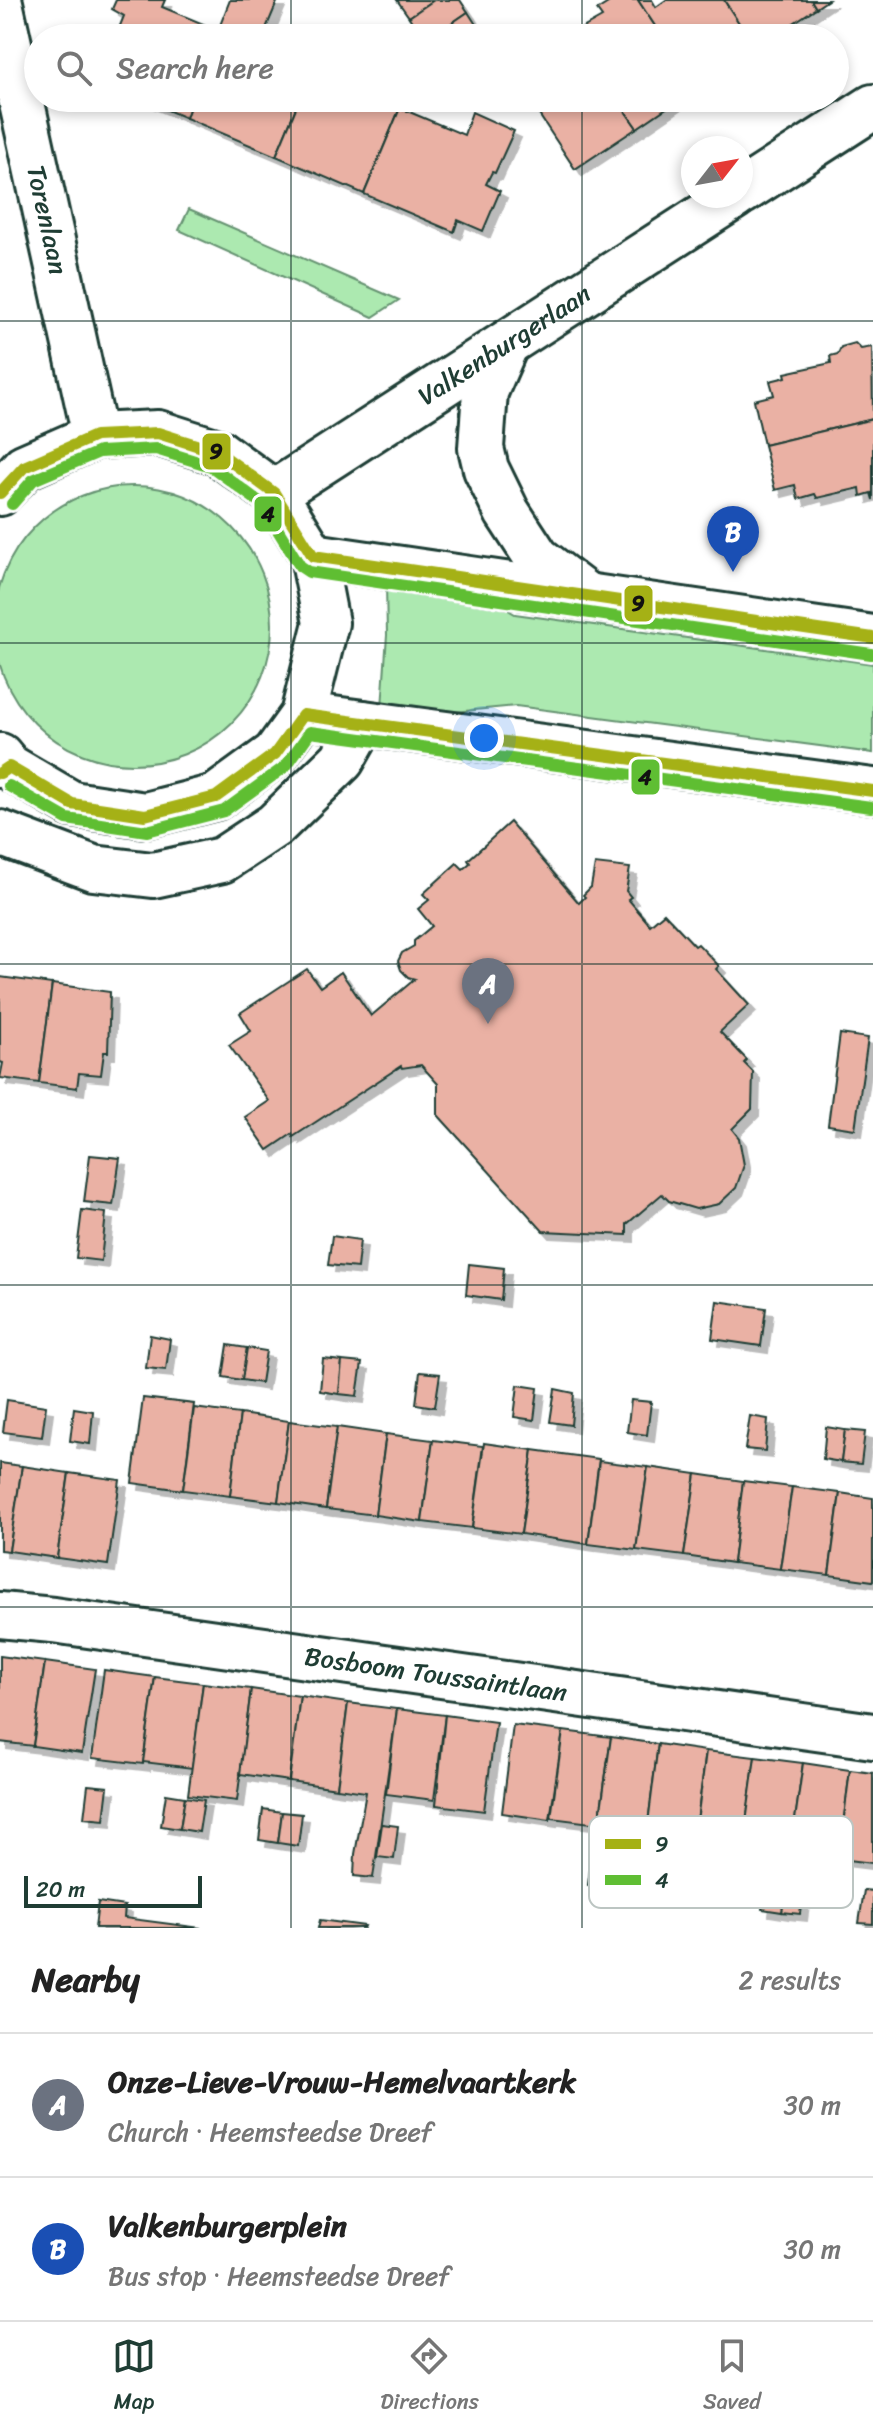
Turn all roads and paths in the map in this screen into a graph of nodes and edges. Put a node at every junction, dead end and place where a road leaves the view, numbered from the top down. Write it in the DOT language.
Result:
graph roads {
  1 [pos="0,3"];
  2 [pos="873,107"];
  3 [pos="753,184"];
  4 [pos="716,208"];
  5 [pos="506,344"];
  6 [pos="95,436"];
  7 [pos="0,493"];
  8 [pos="274,493"];
  9 [pos="313,556"];
  10 [pos="586,596"];
  11 [pos="873,638"];
  12 [pos="303,715"];
  13 [pos="363,723"];
  14 [pos="3,766"];
  15 [pos="254,769"];
  16 [pos="873,791"];
  17 [pos="105,809"];
  18 [pos="286,815"];
  19 [pos="0,833"];
  20 [pos="93,868"];
  21 [pos="0,1615"];
  22 [pos="873,1736"];
  1 -- 6 [label="street, Torenlaan"];
  2 -- 3 [label="street"];
  4 -- 5 [label="street, Valkenburgerlaan"];
  5 -- 8 [label="street, Valkenburgerlaan"];
  5 -- 10 [label="street"];
  6 -- 7 [label="street"];
  6 -- 8 [label="street"];
  8 -- 9 [label="street"];
  9 -- 10 [label="street"];
  9 -- 12 [label="street"];
  10 -- 11 [label="street"];
  12 -- 13 [label="street"];
  12 -- 15 [label="street"];
  13 -- 16 [label="street"];
  13 -- 18 [label="street"];
  14 -- 17 [label="street"];
  15 -- 17 [label="street"];
  15 -- 18 [label="street"];
  17 -- 20 [label="street"];
  18 -- 20 [label="street"];
  19 -- 20 [label="street"];
  21 -- 22 [label="street, Bosboom Toussaintlaan"];
}
